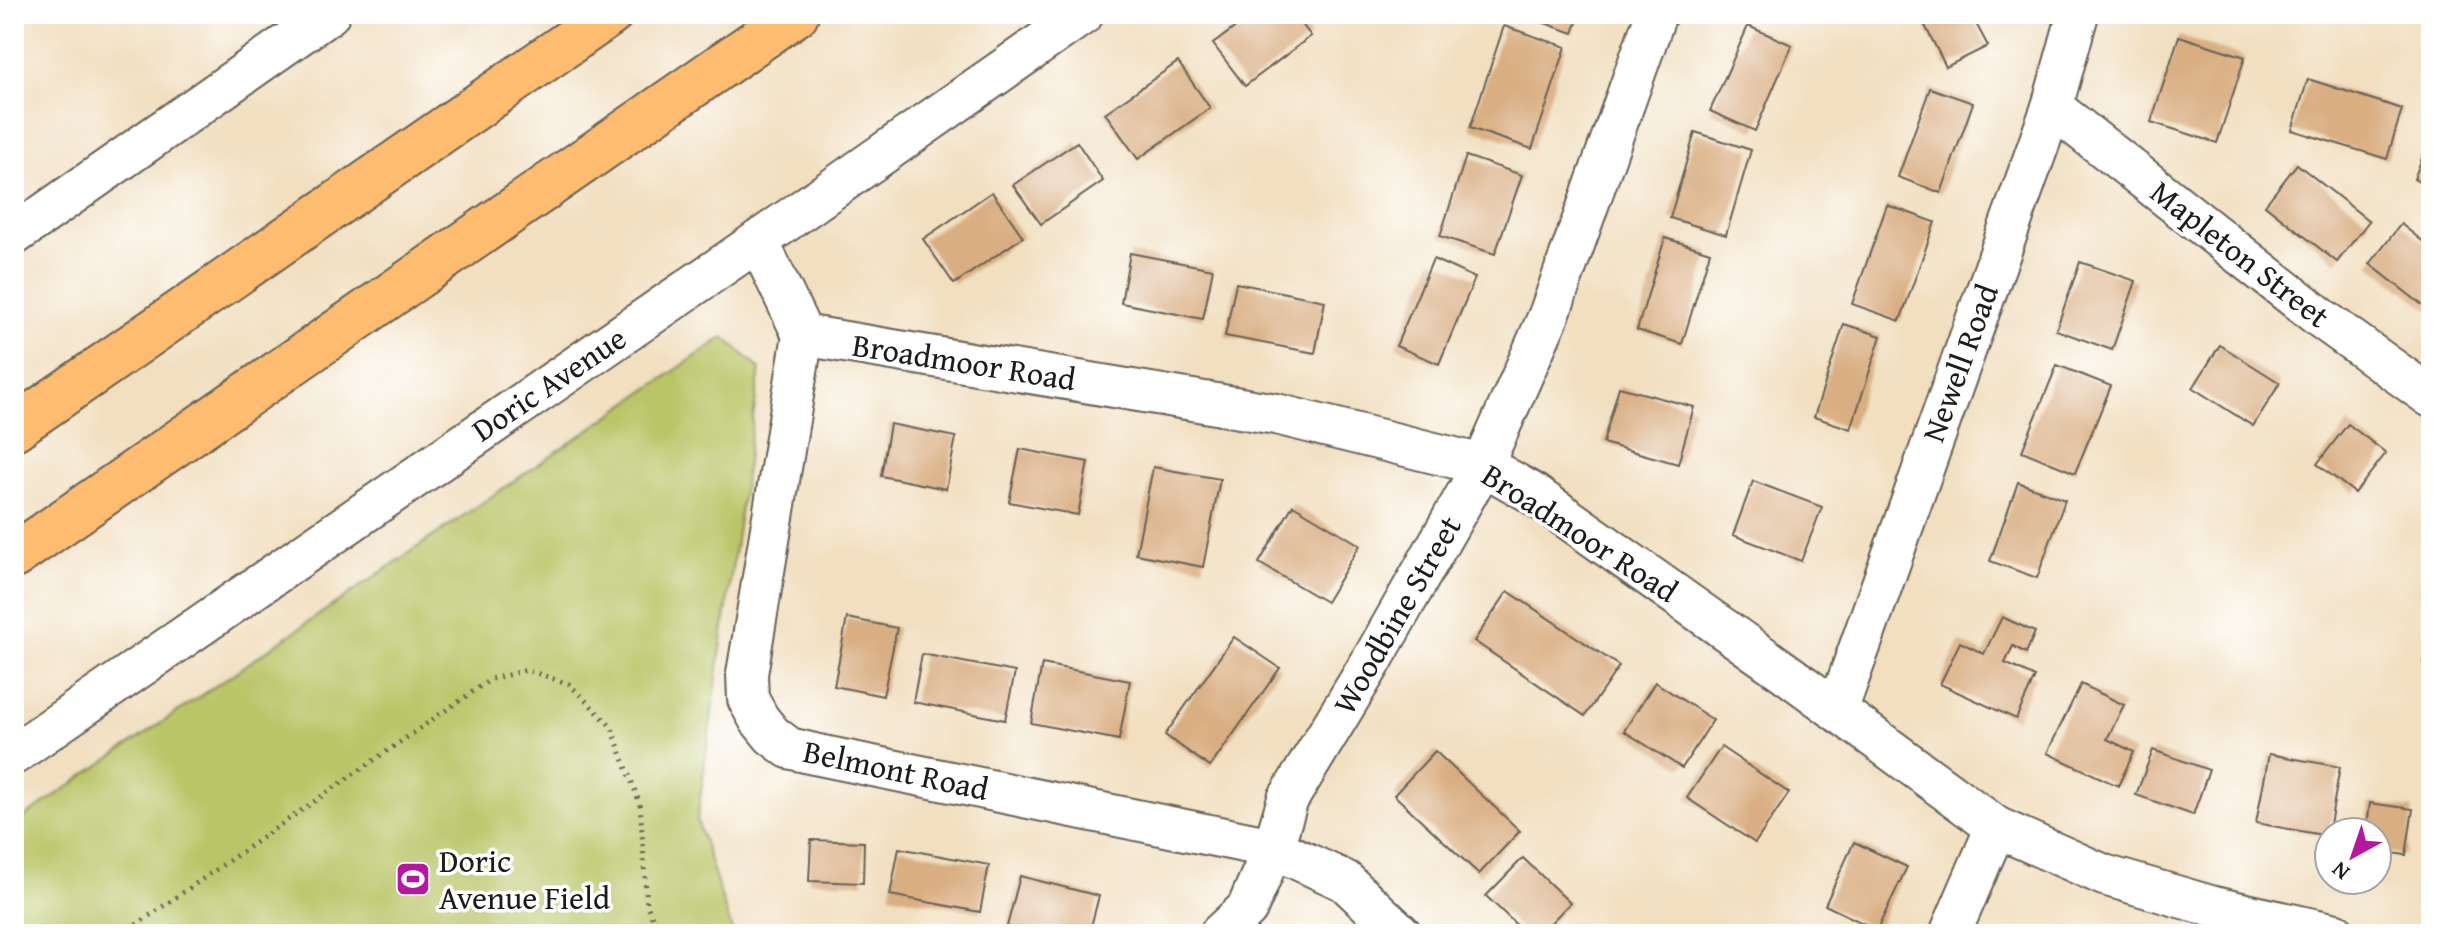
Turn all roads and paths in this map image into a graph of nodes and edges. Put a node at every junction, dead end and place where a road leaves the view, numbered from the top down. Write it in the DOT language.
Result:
graph roads {
  1 [pos="329,14"];
  2 [pos="610,14"];
  3 [pos="796,14"];
  4 [pos="1083,14"];
  5 [pos="1656,14"];
  6 [pos="2078,14"];
  7 [pos="2052,107"];
  8 [pos="14,235"];
  9 [pos="758,241"];
  10 [pos="803,335"];
  11 [pos="2431,397"];
  12 [pos="14,428"];
  13 [pos="1483,465"];
  14 [pos="14,556"];
  15 [pos="1837,711"];
  16 [pos="14,754"];
  17 [pos="1996,827"];
  18 [pos="1273,848"];
  19 [pos="123,934"];
  20 [pos="659,934"];
  21 [pos="1220,934"];
  22 [pos="1401,934"];
  23 [pos="1950,934"];
  24 [pos="2336,934"];
  1 -- 8 [label="street"];
  2 -- 12 [label="highway"];
  3 -- 14 [label="highway"];
  4 -- 9 [label="street, Doric Avenue"];
  5 -- 13 [label="street, Woodbine Street"];
  6 -- 7 [label="street, Newell Road"];
  7 -- 11 [label="street, Mapleton Street"];
  7 -- 15 [label="street, Newell Road"];
  9 -- 10 [label="street"];
  9 -- 16 [label="street, Doric Avenue"];
  10 -- 13 [label="street, Broadmoor Road"];
  10 -- 18 [label="street, Belmont Road"];
  13 -- 15 [label="street, Broadmoor Road"];
  13 -- 18 [label="street, Woodbine Street"];
  15 -- 17 [label="street, Broadmoor Road"];
  17 -- 23 [label="street"];
  17 -- 24 [label="street, Broadmoor Road"];
  18 -- 21 [label="street, Woodbine Street"];
  18 -- 22 [label="street, Belmont Road"];
  19 -- 20 [label="path"];
}
